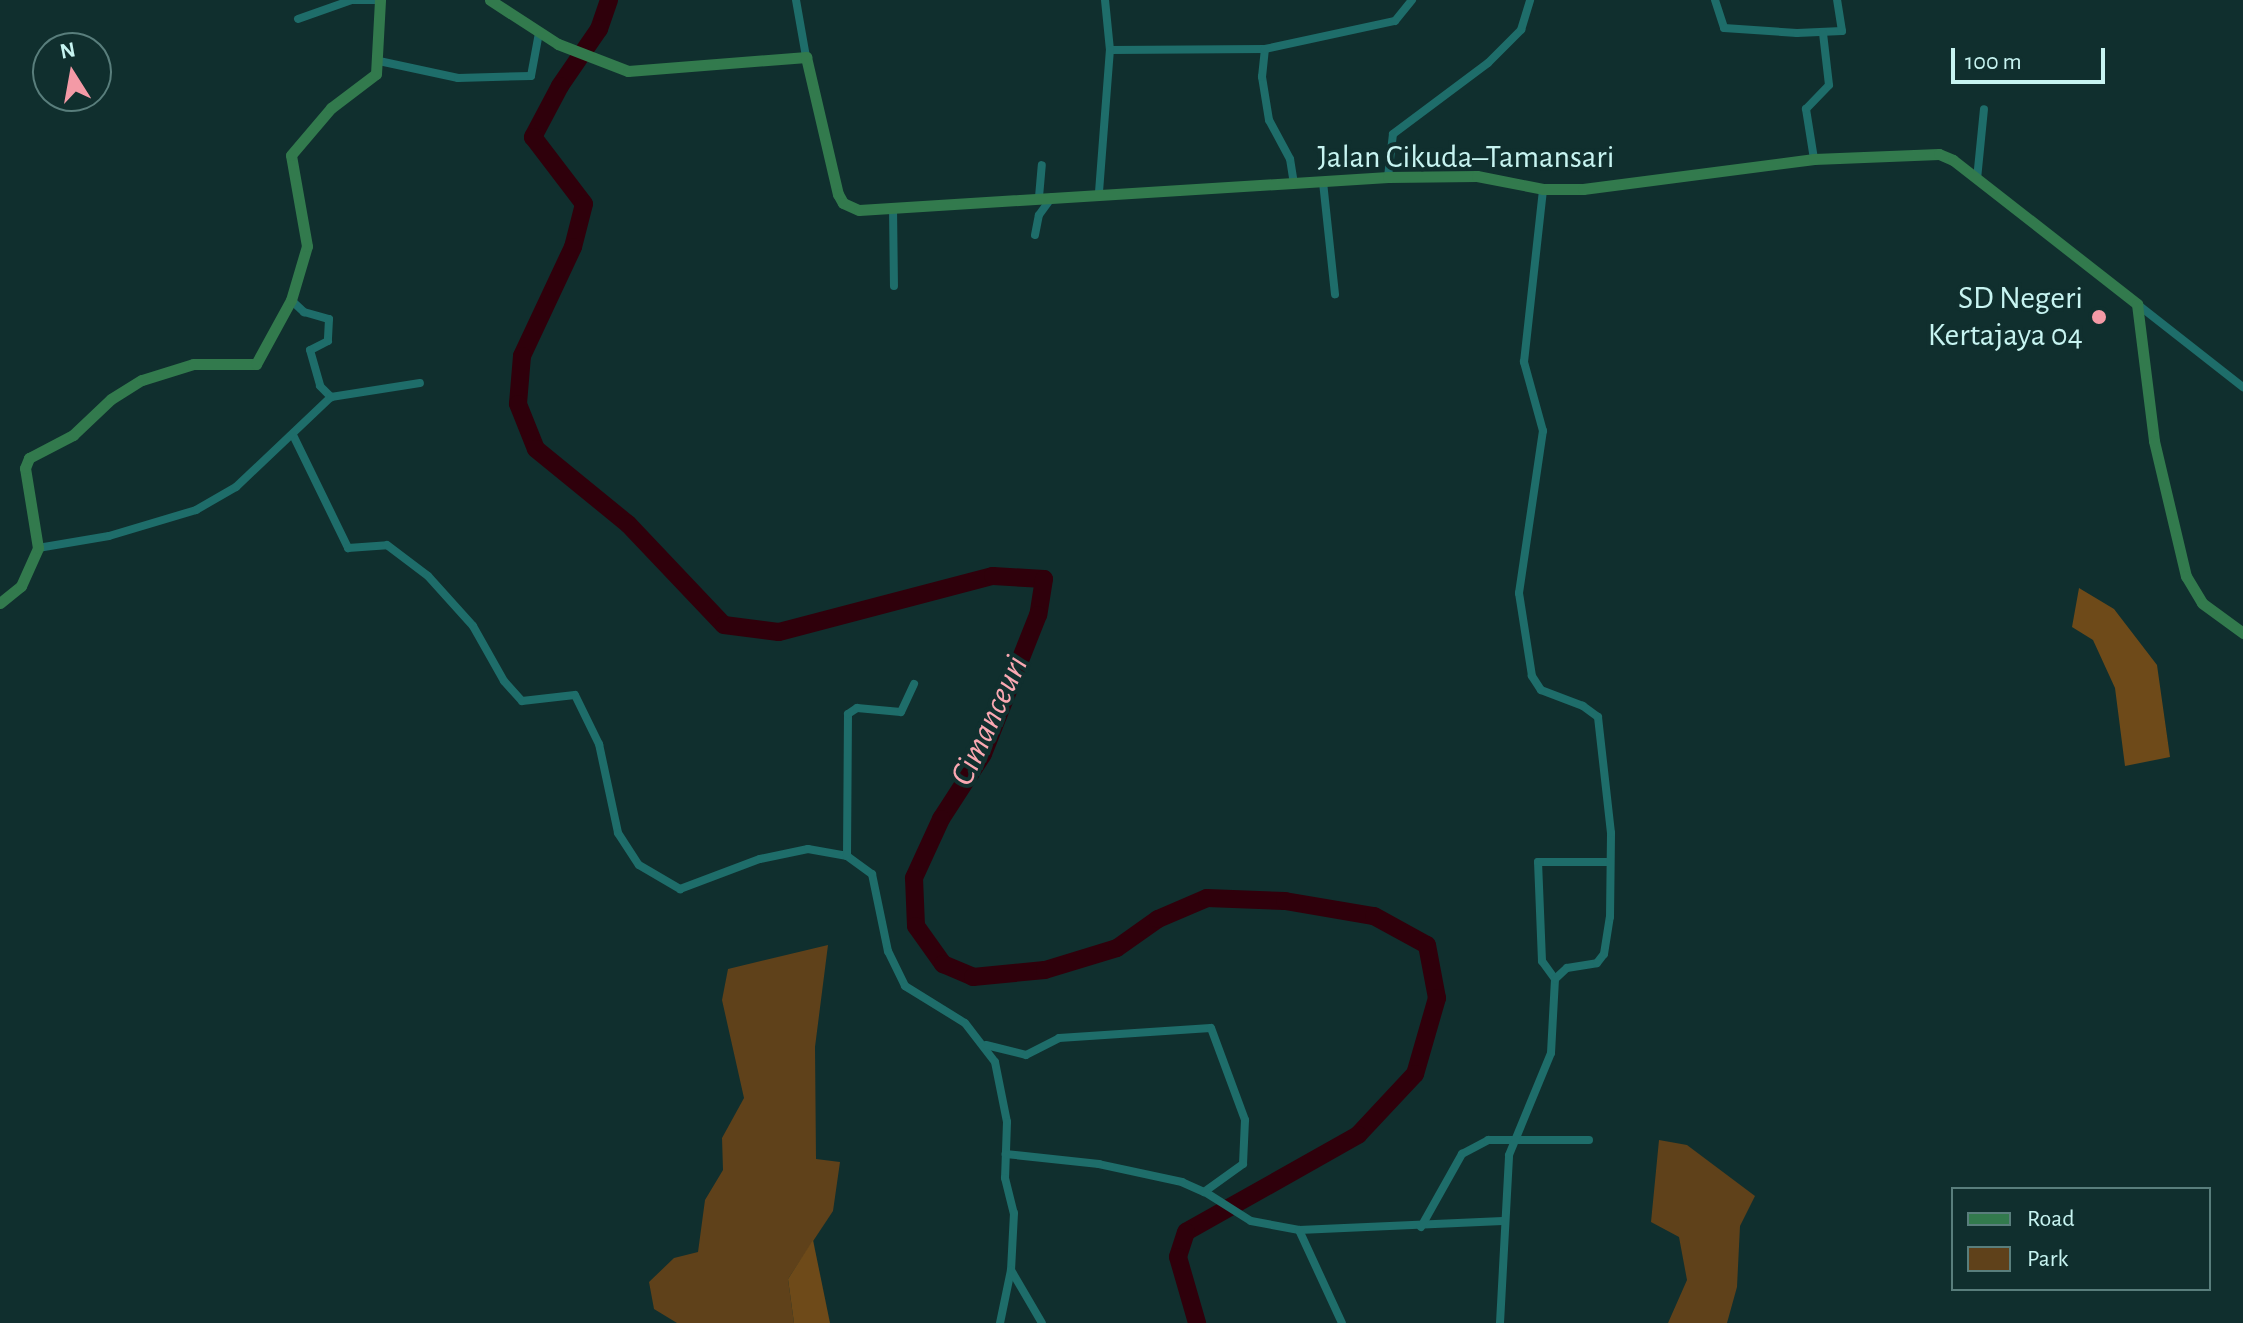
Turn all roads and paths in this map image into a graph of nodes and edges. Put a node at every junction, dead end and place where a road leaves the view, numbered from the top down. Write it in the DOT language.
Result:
graph roads {
  1 [pos="352,0"];
  2 [pos="380,0"];
  3 [pos="490,0"];
  4 [pos="796,0"];
  5 [pos="1105,0"];
  6 [pos="1412,0"];
  7 [pos="1530,0"];
  8 [pos="1715,0"];
  9 [pos="1837,0"];
  10 [pos="298,19"];
  11 [pos="539,33"];
  12 [pos="1823,33"];
  13 [pos="1265,49"];
  14 [pos="1110,50"];
  15 [pos="806,57"];
  16 [pos="379,61"];
  17 [pos="1984,109"];
  18 [pos="1814,159"];
  19 [pos="1042,165"];
  20 [pos="1388,177"];
  21 [pos="1977,179"];
  22 [pos="1323,182"];
  23 [pos="1294,184"];
  24 [pos="1543,189"];
  25 [pos="1099,192"];
  26 [pos="1046,197"];
  27 [pos="893,207"];
  28 [pos="1035,235"];
  29 [pos="894,286"];
  30 [pos="1335,294"];
  31 [pos="291,300"];
  32 [pos="2137,304"];
  33 [pos="420,383"];
  34 [pos="2243,387"];
  35 [pos="331,397"];
  36 [pos="293,435"];
  37 [pos="38,548"];
  38 [pos="0,603"];
  39 [pos="2243,633"];
  40 [pos="914,684"];
  41 [pos="847,856"];
  42 [pos="1610,862"];
  43 [pos="1555,979"];
  44 [pos="986,1045"];
  45 [pos="1589,1140"];
  46 [pos="1512,1142"];
  47 [pos="1006,1154"];
  48 [pos="1205,1192"];
  49 [pos="1503,1221"];
  50 [pos="1421,1227"];
  51 [pos="1299,1230"];
  52 [pos="1011,1270"];
  53 [pos="1000,1323"];
  54 [pos="1042,1323"];
  55 [pos="1342,1323"];
  56 [pos="1500,1323"];
  1 -- 2 [label="street"];
  1 -- 10 [label="street"];
  2 -- 16 [label="street"];
  3 -- 11 [label="street"];
  4 -- 15 [label="street"];
  5 -- 14 [label="street"];
  6 -- 13 [label="street"];
  7 -- 20 [label="street"];
  8 -- 12 [label="street"];
  9 -- 12 [label="street"];
  11 -- 15 [label="street"];
  11 -- 16 [label="street"];
  12 -- 18 [label="street"];
  13 -- 14 [label="street"];
  13 -- 23 [label="street"];
  14 -- 25 [label="street"];
  15 -- 27 [label="street, Jalan Cikuda–Tamansari"];
  16 -- 31 [label="street"];
  17 -- 21 [label="street"];
  18 -- 21 [label="street, Jalan Cikuda–Tamansari"];
  18 -- 24 [label="street, Jalan Cikuda–Tamansari"];
  19 -- 26 [label="street"];
  20 -- 22 [label="street, Jalan Cikuda–Tamansari"];
  20 -- 24 [label="street, Jalan Cikuda–Tamansari"];
  21 -- 32 [label="street, Jalan Cikuda–Tamansari"];
  22 -- 23 [label="street, Jalan Cikuda–Tamansari"];
  22 -- 30 [label="street"];
  23 -- 25 [label="street, Jalan Cikuda–Tamansari"];
  24 -- 42 [label="street"];
  25 -- 26 [label="street, Jalan Cikuda–Tamansari"];
  26 -- 27 [label="street, Jalan Cikuda–Tamansari"];
  26 -- 28 [label="street"];
  27 -- 29 [label="street"];
  31 -- 35 [label="street"];
  31 -- 37 [label="street"];
  32 -- 34 [label="street"];
  32 -- 39 [label="street"];
  33 -- 35 [label="street"];
  35 -- 36 [label="street"];
  36 -- 37 [label="street"];
  36 -- 41 [label="street"];
  37 -- 38 [label="street"];
  40 -- 41 [label="street"];
  41 -- 44 [label="street"];
  42 -- 43 [label="street"];
  42 -- 43 [label="street"];
  43 -- 46 [label="street"];
  44 -- 47 [label="street"];
  44 -- 47 [label="street"];
  45 -- 46 [label="street"];
  46 -- 49 [label="street"];
  46 -- 50 [label="street"];
  47 -- 52 [label="street"];
  48 -- 51 [label="street"];
  49 -- 50 [label="street"];
  49 -- 56 [label="street"];
  50 -- 51 [label="street"];
  51 -- 55 [label="street"];
  52 -- 53 [label="street"];
  52 -- 54 [label="street"];
}
